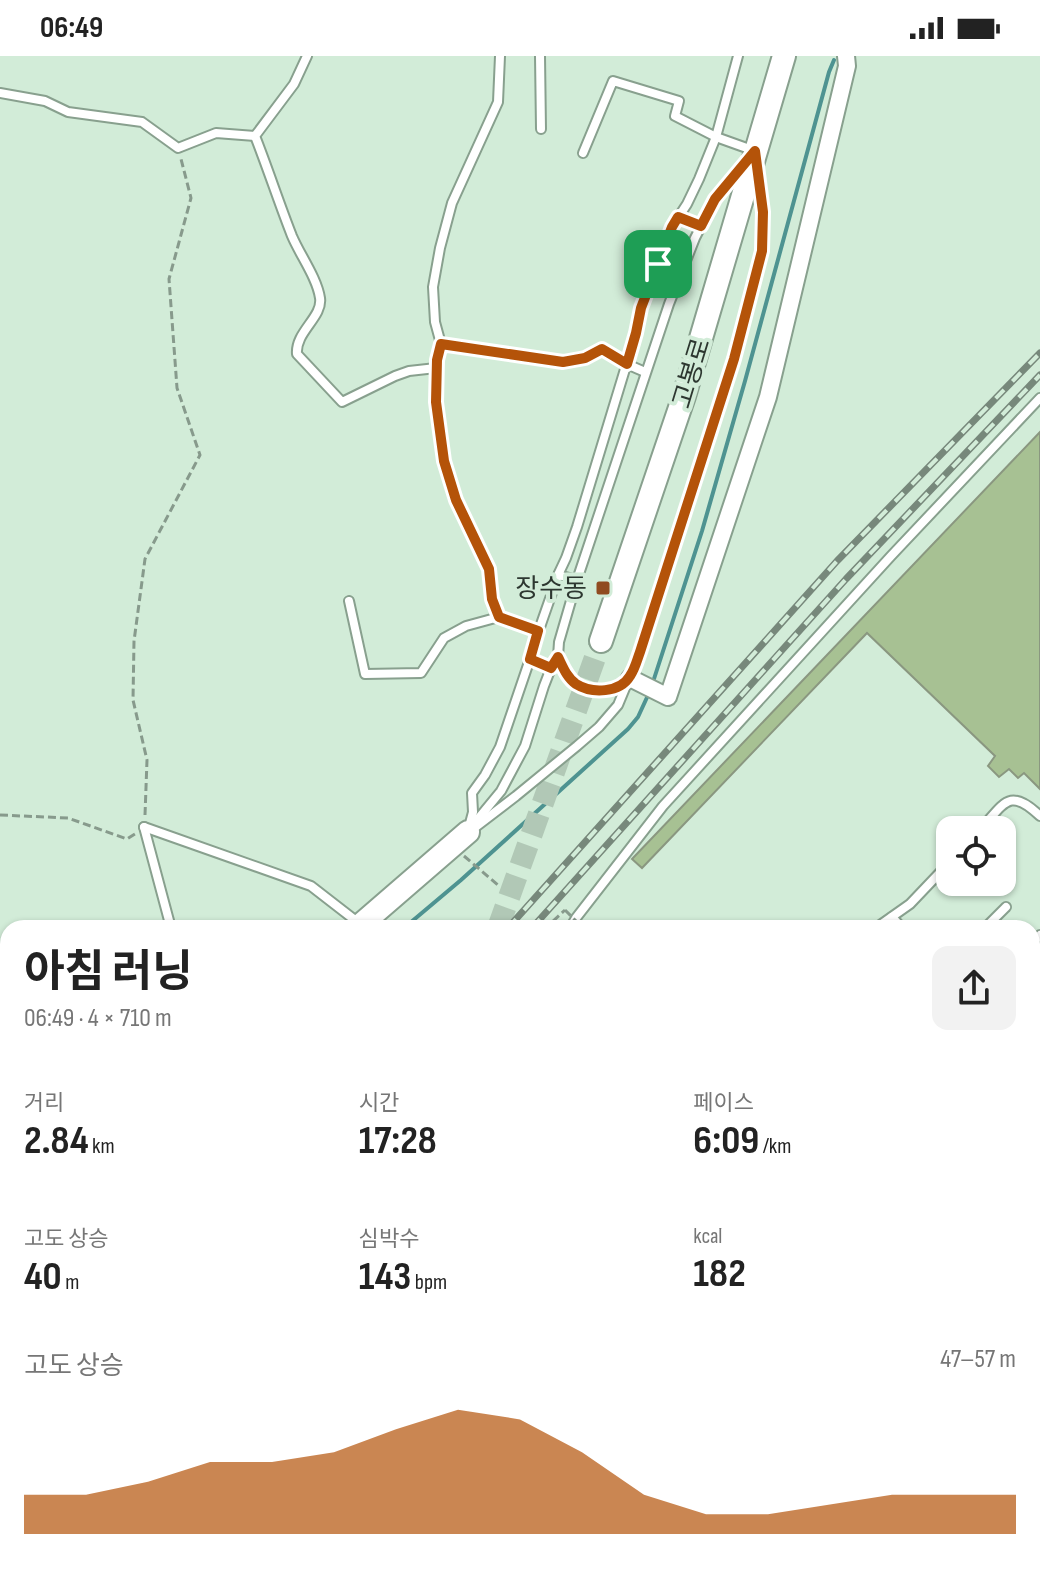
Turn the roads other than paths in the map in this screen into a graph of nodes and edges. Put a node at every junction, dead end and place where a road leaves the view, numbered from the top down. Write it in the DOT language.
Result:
graph roads {
  1 [pos="307,56"];
  2 [pos="500,56"];
  3 [pos="540,56"];
  4 [pos="738,56"];
  5 [pos="784,56"];
  6 [pos="846,56"];
  7 [pos="0,93"];
  8 [pos="541,129"];
  9 [pos="255,136"];
  10 [pos="716,137"];
  11 [pos="755,151"];
  12 [pos="583,153"];
  13 [pos="678,217"];
  14 [pos="701,226"];
  15 [pos="441,344"];
  16 [pos="627,364"];
  17 [pos="436,368"];
  18 [pos="645,372"];
  19 [pos="1040,398"];
  20 [pos="558,575"];
  21 [pos="577,580"];
  22 [pos="349,601"];
  23 [pos="499,617"];
  24 [pos="538,631"];
  25 [pos="601,641"];
  26 [pos="558,657"];
  27 [pos="530,659"];
  28 [pos="551,668"];
  29 [pos="634,680"];
  30 [pos="994,816"];
  31 [pos="1040,816"];
  32 [pos="468,832"];
  33 [pos="936,877"];
  34 [pos="1006,907"];
  35 [pos="892,917"];
  36 [pos="169,920"];
  37 [pos="352,920"];
  38 [pos="366,920"];
  39 [pos="575,920"];
  40 [pos="888,920"];
  41 [pos="895,920"];
  42 [pos="993,920"];
  1 -- 9 [label="lane"];
  2 -- 15 [label="lane"];
  3 -- 8 [label="lane"];
  4 -- 10 [label="lane"];
  5 -- 11 [label="main road, 고봉로"];
  6 -- 29 [label="street"];
  7 -- 9 [label="lane"];
  9 -- 17 [label="lane"];
  10 -- 11 [label="lane"];
  10 -- 12 [label="lane"];
  10 -- 13 [label="lane"];
  11 -- 14 [label="lane"];
  11 -- 25 [label="main road, 고봉로"];
  11 -- 29 [label="lane"];
  13 -- 14 [label="lane"];
  13 -- 16 [label="lane"];
  14 -- 18 [label="lane"];
  15 -- 16 [label="lane"];
  15 -- 17 [label="lane"];
  16 -- 18 [label="lane"];
  16 -- 20 [label="lane"];
  17 -- 23 [label="lane"];
  18 -- 21 [label="lane"];
  19 -- 39 [label="lane"];
  20 -- 21 [label="lane"];
  20 -- 24 [label="lane"];
  21 -- 26 [label="lane"];
  22 -- 23 [label="lane"];
  23 -- 24 [label="lane"];
  24 -- 27 [label="lane"];
  26 -- 28 [label="lane"];
  26 -- 29 [label="lane"];
  27 -- 28 [label="lane"];
  27 -- 32 [label="lane"];
  28 -- 32 [label="lane"];
  29 -- 32 [label="lane"];
  30 -- 31 [label="lane"];
  32 -- 38 [label="main road"];
  33 -- 35 [label="lane"];
  34 -- 42 [label="lane"];
  35 -- 40 [label="lane"];
  35 -- 41 [label="lane"];
  36 -- 37 [label="lane"];
}
